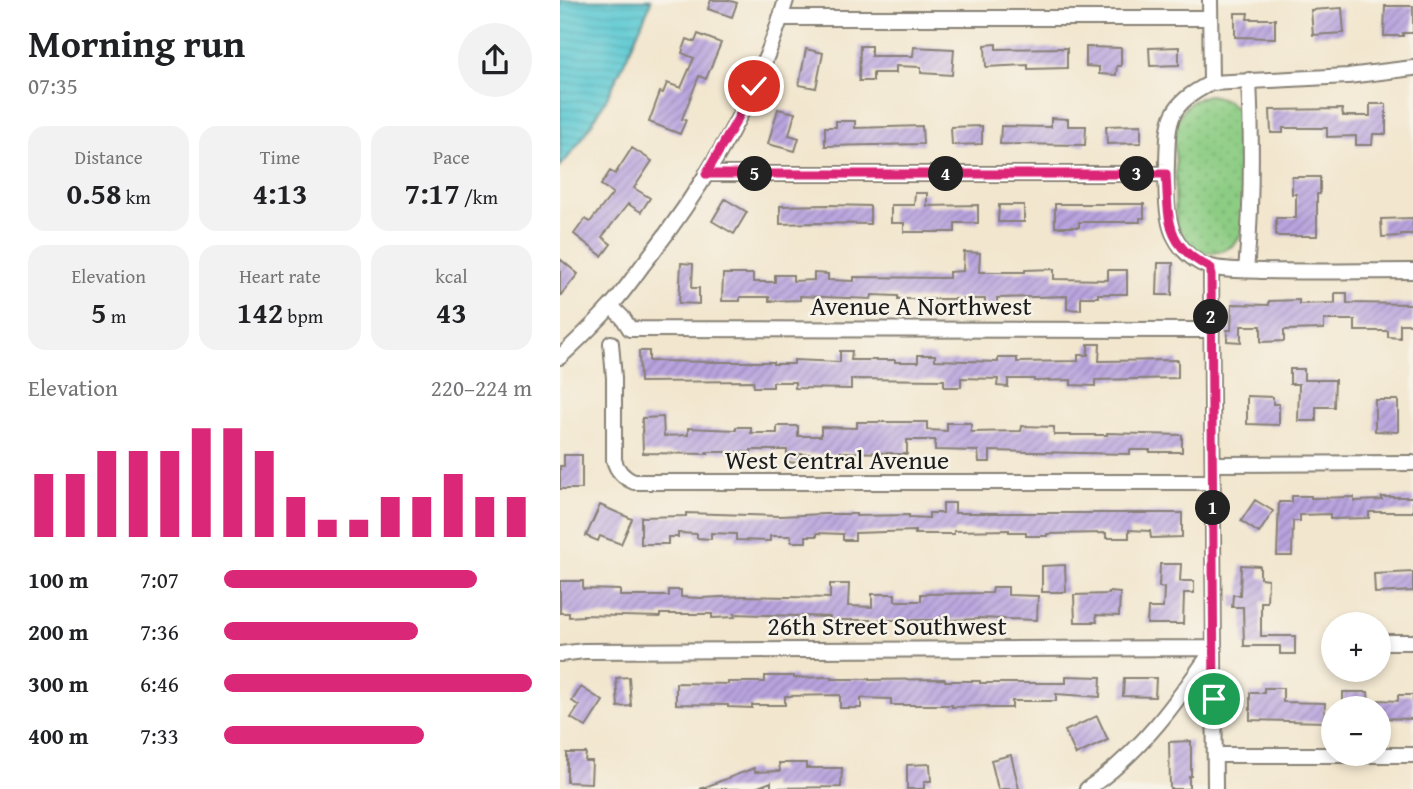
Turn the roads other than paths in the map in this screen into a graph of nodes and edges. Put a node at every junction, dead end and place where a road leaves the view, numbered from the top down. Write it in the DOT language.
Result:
graph roads {
  1 [pos="786,0"];
  2 [pos="1210,0"];
  3 [pos="780,18"];
  4 [pos="1210,18"];
  5 [pos="1413,68"];
  6 [pos="1249,80"];
  7 [pos="1211,83"];
  8 [pos="706,174"];
  9 [pos="1166,174"];
  10 [pos="1211,268"];
  11 [pos="1246,270"];
  12 [pos="1413,271"];
  13 [pos="611,306"];
  14 [pos="630,328"];
  15 [pos="589,330"];
  16 [pos="1212,330"];
  17 [pos="611,343"];
  18 [pos="560,357"];
  19 [pos="1413,463"];
  20 [pos="1213,464"];
  21 [pos="1212,482"];
  22 [pos="1391,642"];
  23 [pos="1413,642"];
  24 [pos="1214,648"];
  25 [pos="560,654"];
  26 [pos="1185,690"];
  27 [pos="1214,699"];
  28 [pos="1215,755"];
  29 [pos="1413,755"];
  30 [pos="1087,789"];
  31 [pos="1215,789"];
  1 -- 3 [label="street"];
  2 -- 4 [label="street"];
  3 -- 4 [label="street"];
  3 -- 8 [label="street"];
  4 -- 7 [label="street"];
  5 -- 6 [label="street"];
  6 -- 7 [label="street"];
  6 -- 11 [label="street"];
  7 -- 9 [label="street"];
  8 -- 9 [label="street"];
  8 -- 13 [label="street"];
  9 -- 10 [label="street"];
  10 -- 11 [label="street"];
  10 -- 16 [label="street"];
  11 -- 12 [label="street"];
  13 -- 14 [label="street"];
  13 -- 15 [label="street"];
  14 -- 16 [label="street, Avenue A Northwest"];
  14 -- 17 [label="street"];
  15 -- 17 [label="street"];
  15 -- 18 [label="street"];
  16 -- 20 [label="street"];
  17 -- 21 [label="street, West Central Avenue"];
  19 -- 20 [label="street"];
  20 -- 21 [label="street"];
  21 -- 24 [label="street"];
  22 -- 23 [label="street"];
  24 -- 25 [label="street, 26th Street Southwest"];
  24 -- 26 [label="street"];
  24 -- 27 [label="street"];
  26 -- 27 [label="street"];
  26 -- 30 [label="street"];
  27 -- 28 [label="street"];
  28 -- 29 [label="street"];
  28 -- 31 [label="street"];
}
